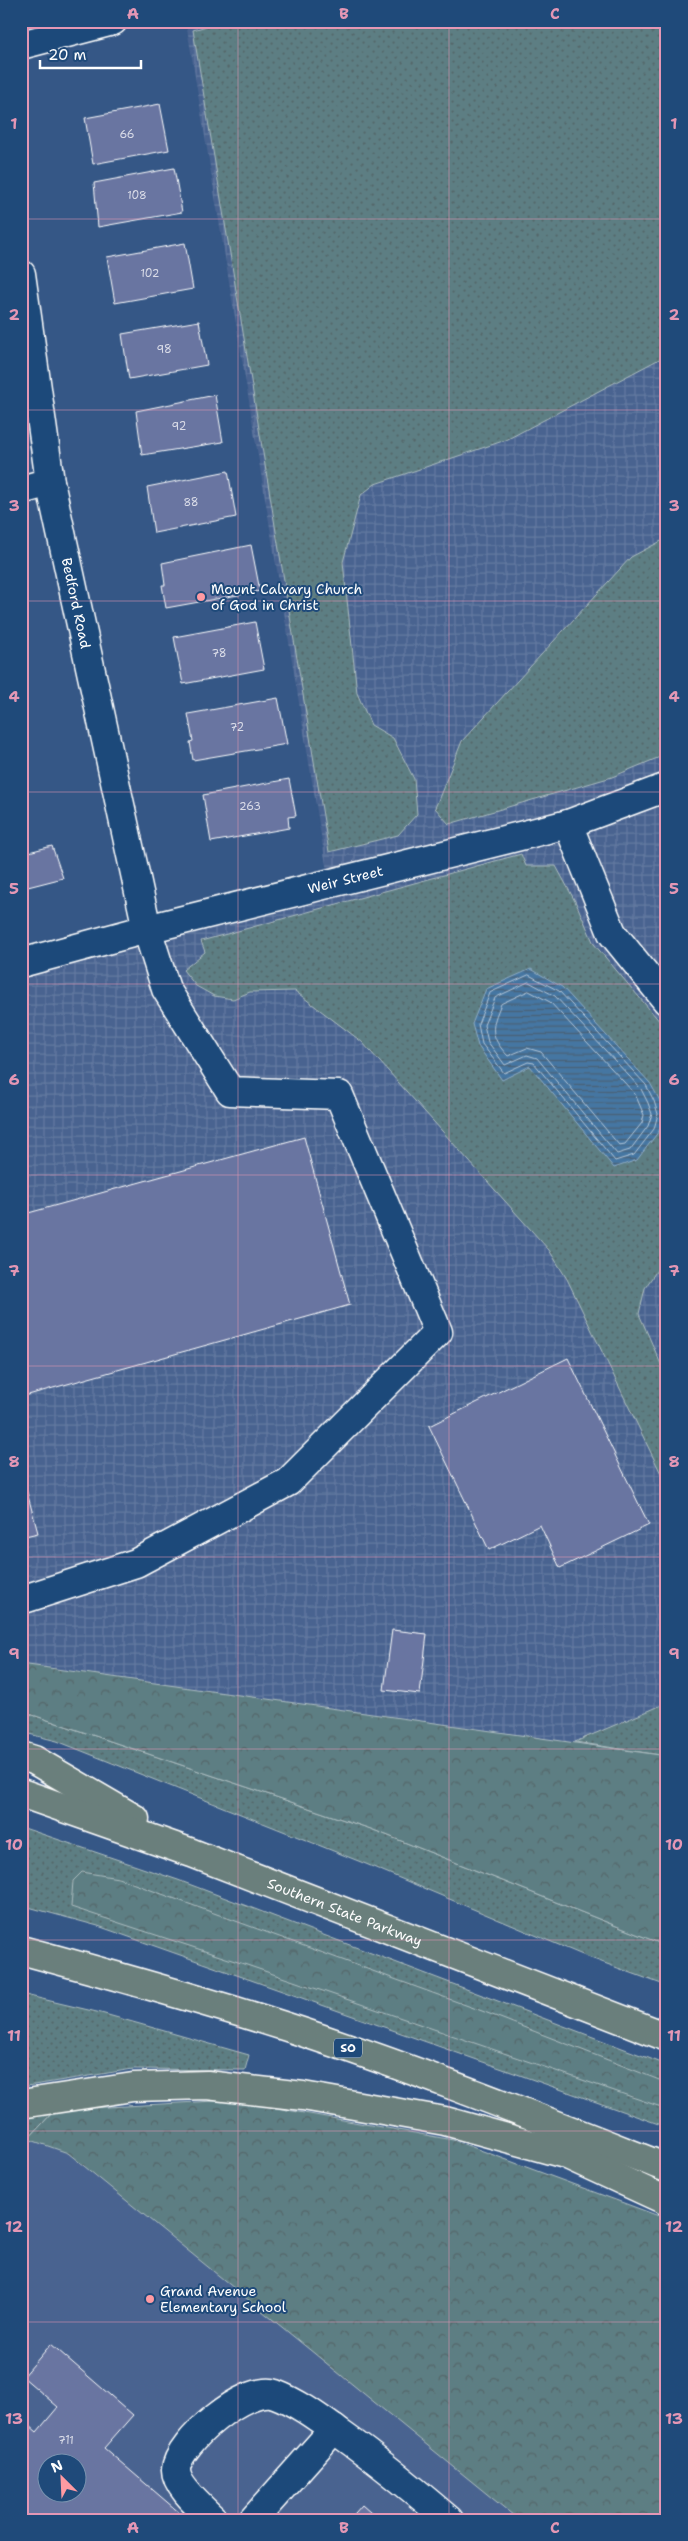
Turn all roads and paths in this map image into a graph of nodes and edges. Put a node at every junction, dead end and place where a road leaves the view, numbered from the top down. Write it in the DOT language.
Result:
graph roads {
  1 [pos="113,21"];
  2 [pos="21,45"];
  3 [pos="21,274"];
  4 [pos="50,482"];
  5 [pos="21,490"];
  6 [pos="667,787"];
  7 [pos="568,824"];
  8 [pos="147,929"];
  9 [pos="21,963"];
  10 [pos="667,1001"];
  11 [pos="21,1600"];
  12 [pos="21,1756"];
  13 [pos="21,1794"];
  14 [pos="192,1853"];
  15 [pos="21,1950"];
  16 [pos="667,2037"];
  17 [pos="21,2104"];
  18 [pos="667,2168"];
  19 [pos="667,2201"];
  20 [pos="334,2429"];
  21 [pos="214,2520"];
  22 [pos="253,2520"];
  23 [pos="449,2520"];
  1 -- 2 [label="street"];
  3 -- 4 [label="street, Bedford Road"];
  4 -- 5 [label="street"];
  4 -- 8 [label="street, Bedford Road"];
  6 -- 7 [label="street, Weir Street"];
  7 -- 8 [label="street, Weir Street"];
  7 -- 10 [label="street"];
  8 -- 9 [label="street, Weir Street"];
  8 -- 11 [label="street, Bedford Road"];
  12 -- 14 [label="highway"];
  13 -- 14 [label="highway, Southern State Parkway"];
  14 -- 16 [label="highway, Southern State Parkway"];
  15 -- 18 [label="highway, SO"];
  17 -- 19 [label="highway"];
  20 -- 21 [label="street"];
  20 -- 22 [label="street"];
  20 -- 23 [label="street"];
}
